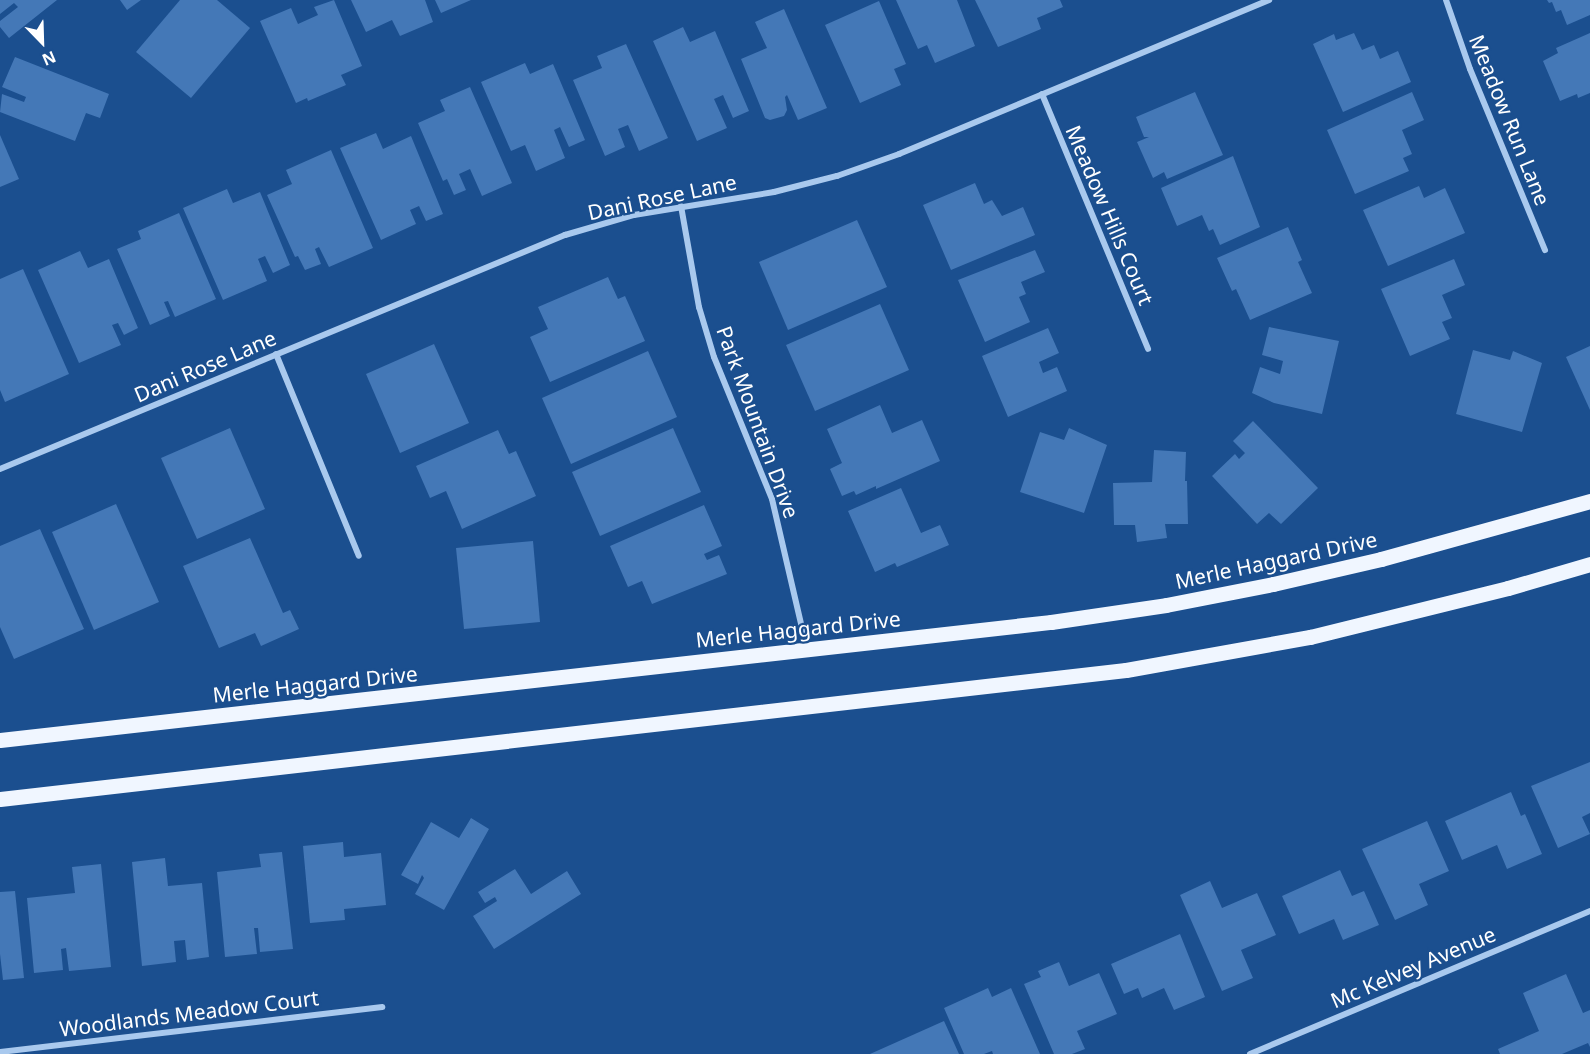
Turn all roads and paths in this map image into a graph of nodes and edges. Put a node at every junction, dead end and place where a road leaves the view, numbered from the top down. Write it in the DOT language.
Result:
graph roads {
  1 [pos="1269,0"];
  2 [pos="1446,0"];
  3 [pos="1042,94"];
  4 [pos="681,206"];
  5 [pos="1545,250"];
  6 [pos="1148,349"];
  7 [pos="276,354"];
  8 [pos="0,469"];
  9 [pos="1590,501"];
  10 [pos="359,556"];
  11 [pos="1590,564"];
  12 [pos="807,650"];
  13 [pos="0,740"];
  14 [pos="0,799"];
  15 [pos="1590,911"];
  16 [pos="382,1007"];
  17 [pos="0,1052"];
  18 [pos="1250,1054"];
  1 -- 3 [label="street, Dani Rose Lane"];
  2 -- 5 [label="street, Meadow Run Lane"];
  3 -- 4 [label="street, Dani Rose Lane"];
  3 -- 6 [label="street, Meadow Hills Court"];
  4 -- 7 [label="street, Dani Rose Lane"];
  4 -- 12 [label="street, Park Mountain Drive"];
  7 -- 8 [label="street, Dani Rose Lane"];
  7 -- 10 [label="street"];
  9 -- 12 [label="main road, Merle Haggard Drive"];
  11 -- 14 [label="main road"];
  12 -- 13 [label="main road, Merle Haggard Drive"];
  15 -- 18 [label="street, Mc Kelvey Avenue"];
  16 -- 17 [label="street, Woodlands Meadow Court"];
}
